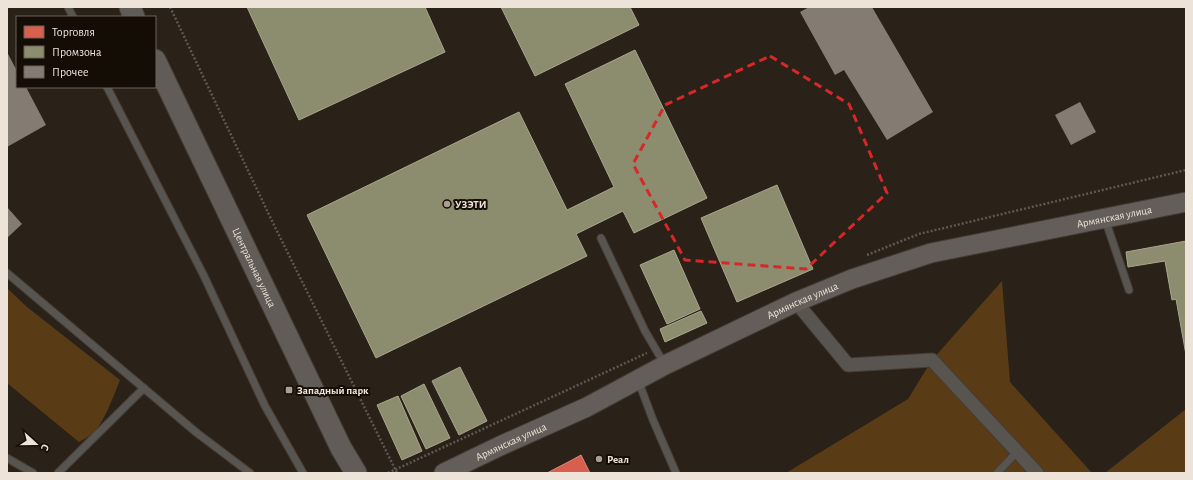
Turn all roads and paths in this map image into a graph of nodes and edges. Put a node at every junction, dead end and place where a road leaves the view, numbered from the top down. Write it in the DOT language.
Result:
graph roads {
  1 [pos="68,7"];
  2 [pos="170,7"];
  3 [pos="72,16"];
  4 [pos="156,62"];
  5 [pos="108,88"];
  6 [pos="1186,202"];
  7 [pos="1105,218"];
  8 [pos="601,238"];
  9 [pos="7,273"];
  10 [pos="1129,290"];
  11 [pos="796,302"];
  12 [pos="665,365"];
  13 [pos="638,380"];
  14 [pos="144,388"];
  15 [pos="1017,452"];
  16 [pos="7,458"];
  17 [pos="33,473"];
  18 [pos="58,473"];
  19 [pos="250,473"];
  20 [pos="303,473"];
  21 [pos="356,473"];
  22 [pos="397,473"];
  23 [pos="444,473"];
  24 [pos="676,473"];
  25 [pos="997,473"];
  26 [pos="1037,473"];
  1 -- 3 [label="lane"];
  2 -- 22 [label="path"];
  4 -- 21 [label="main road, Центральная улица"];
  5 -- 20 [label="lane"];
  6 -- 7 [label="street, Армянская улица"];
  7 -- 10 [label="lane"];
  7 -- 11 [label="street, Армянская улица"];
  8 -- 12 [label="lane"];
  9 -- 14 [label="lane"];
  11 -- 12 [label="street, Армянская улица"];
  11 -- 15 [label="street"];
  12 -- 13 [label="street, Армянская улица"];
  13 -- 23 [label="street, Армянская улица"];
  13 -- 24 [label="lane"];
  14 -- 18 [label="lane"];
  14 -- 19 [label="lane"];
  15 -- 25 [label="lane"];
  15 -- 26 [label="street"];
  16 -- 17 [label="lane"];
}
